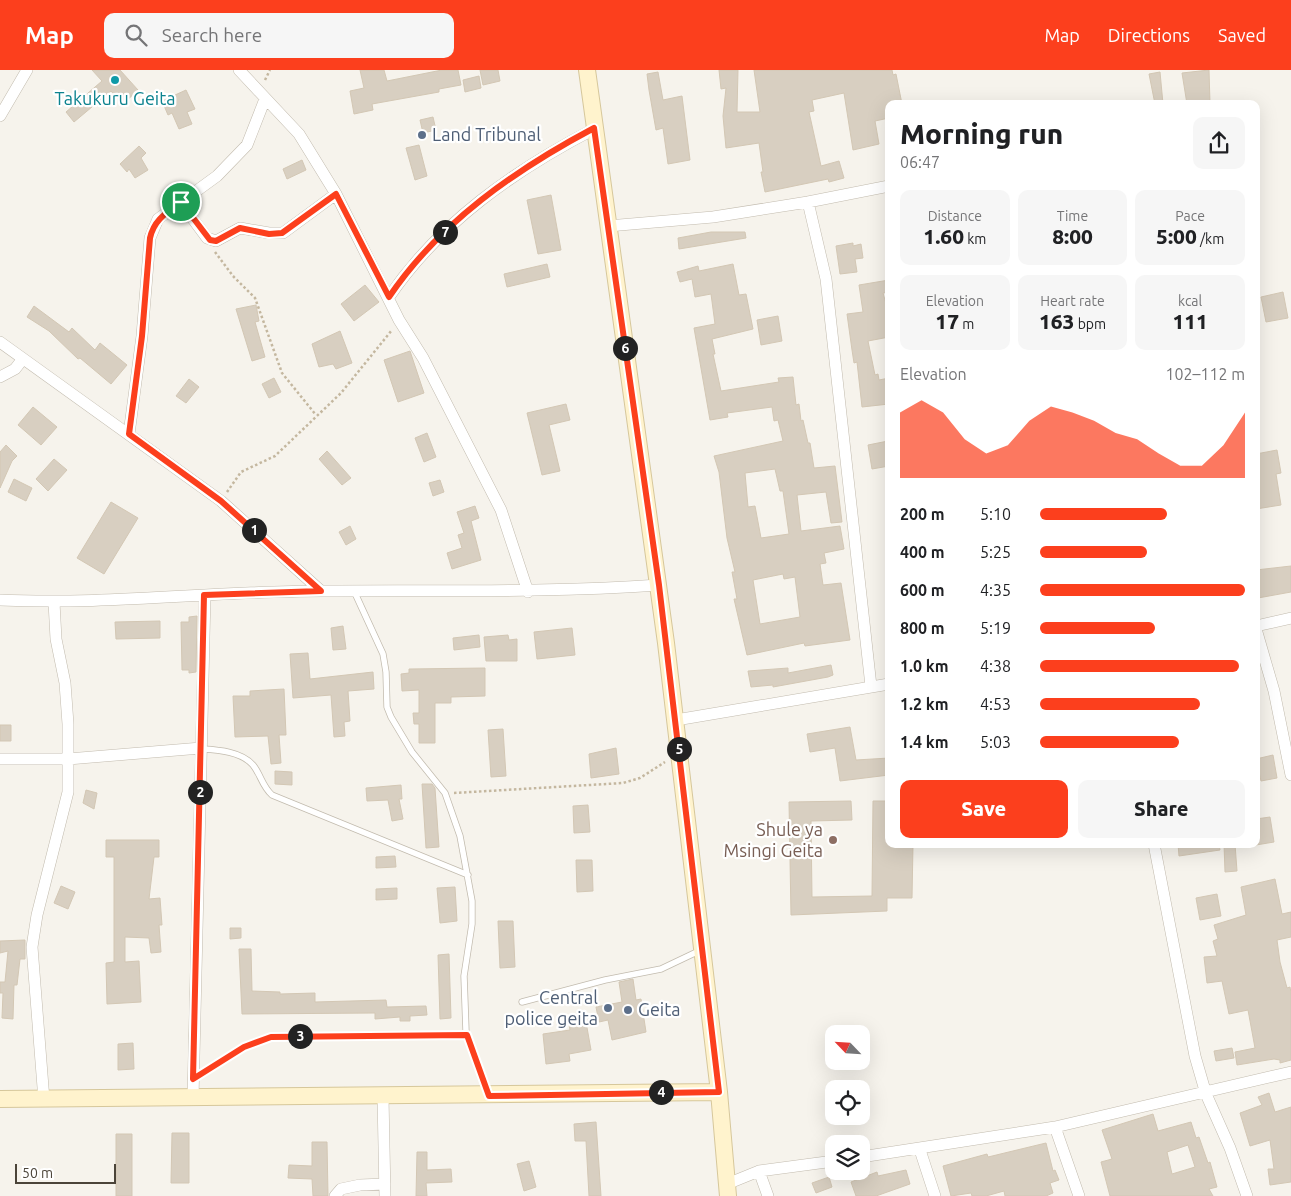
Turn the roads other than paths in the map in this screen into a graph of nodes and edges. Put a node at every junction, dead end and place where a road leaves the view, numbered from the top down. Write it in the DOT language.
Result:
graph roads {
  1 [pos="27,70"];
  2 [pos="239,70"];
  3 [pos="587,70"];
  4 [pos="265,99"];
  5 [pos="0,116"];
  6 [pos="594,128"];
  7 [pos="885,187"];
  8 [pos="336,194"];
  9 [pos="181,202"];
  10 [pos="808,202"];
  11 [pos="608,226"];
  12 [pos="389,297"];
  13 [pos="0,342"];
  14 [pos="22,360"];
  15 [pos="0,377"];
  16 [pos="129,434"];
  17 [pos="659,585"];
  18 [pos="321,591"];
  19 [pos="354,591"];
  20 [pos="528,592"];
  21 [pos="204,595"];
  22 [pos="0,600"];
  23 [pos="54,602"];
  24 [pos="1291,618"];
  25 [pos="1260,626"];
  26 [pos="1260,641"];
  27 [pos="885,684"];
  28 [pos="870,686"];
  29 [pos="676,720"];
  30 [pos="201,748"];
  31 [pos="0,759"];
  32 [pos="68,759"];
  33 [pos="1291,775"];
  34 [pos="1155,848"];
  35 [pos="468,874"];
  36 [pos="703,949"];
  37 [pos="522,1002"];
  38 [pos="467,1035"];
  39 [pos="1291,1072"];
  40 [pos="193,1079"];
  41 [pos="719,1092"];
  42 [pos="1206,1094"];
  43 [pos="489,1096"];
  44 [pos="383,1097"];
  45 [pos="193,1098"];
  46 [pos="0,1099"];
  47 [pos="44,1100"];
  48 [pos="1055,1127"];
  49 [pos="920,1150"];
  50 [pos="870,1157"];
  51 [pos="825,1162"];
  52 [pos="759,1171"];
  53 [pos="385,1190"];
  54 [pos="728,1190"];
  55 [pos="335,1196"];
  56 [pos="768,1196"];
  57 [pos="935,1196"];
  58 [pos="1079,1196"];
  59 [pos="1247,1196"];
  1 -- 5 [label="street"];
  2 -- 4 [label="street"];
  3 -- 6 [label="street"];
  4 -- 8 [label="street"];
  4 -- 9 [label="street"];
  6 -- 11 [label="street"];
  6 -- 12 [label="street"];
  7 -- 10 [label="street"];
  8 -- 9 [label="street"];
  8 -- 12 [label="street"];
  9 -- 16 [label="street"];
  10 -- 11 [label="street"];
  10 -- 28 [label="street"];
  11 -- 17 [label="street"];
  12 -- 20 [label="street"];
  13 -- 14 [label="street"];
  14 -- 15 [label="street"];
  14 -- 16 [label="street"];
  16 -- 18 [label="street"];
  17 -- 20 [label="street"];
  17 -- 29 [label="street"];
  18 -- 19 [label="street"];
  18 -- 21 [label="street"];
  19 -- 20 [label="street"];
  19 -- 35 [label="lane"];
  21 -- 23 [label="street"];
  21 -- 30 [label="street"];
  22 -- 23 [label="street"];
  23 -- 32 [label="street"];
  24 -- 25 [label="street"];
  26 -- 33 [label="street"];
  27 -- 28 [label="street"];
  28 -- 29 [label="street"];
  29 -- 36 [label="street"];
  30 -- 32 [label="street"];
  30 -- 35 [label="lane"];
  30 -- 40 [label="street"];
  31 -- 32 [label="street"];
  32 -- 47 [label="street"];
  34 -- 42 [label="street"];
  35 -- 38 [label="lane"];
  36 -- 37 [label="lane"];
  36 -- 41 [label="street"];
  38 -- 40 [label="lane"];
  38 -- 43 [label="lane"];
  39 -- 42 [label="street"];
  40 -- 45 [label="street"];
  41 -- 43 [label="street"];
  41 -- 54 [label="street"];
  42 -- 48 [label="street"];
  42 -- 59 [label="street"];
  43 -- 44 [label="street"];
  44 -- 45 [label="street"];
  44 -- 53 [label="street"];
  45 -- 47 [label="street"];
  46 -- 47 [label="street"];
  48 -- 49 [label="street"];
  48 -- 58 [label="street"];
  49 -- 50 [label="street"];
  49 -- 57 [label="street"];
  51 -- 52 [label="street"];
  52 -- 54 [label="street"];
  52 -- 56 [label="street"];
  53 -- 55 [label="street"];
}
